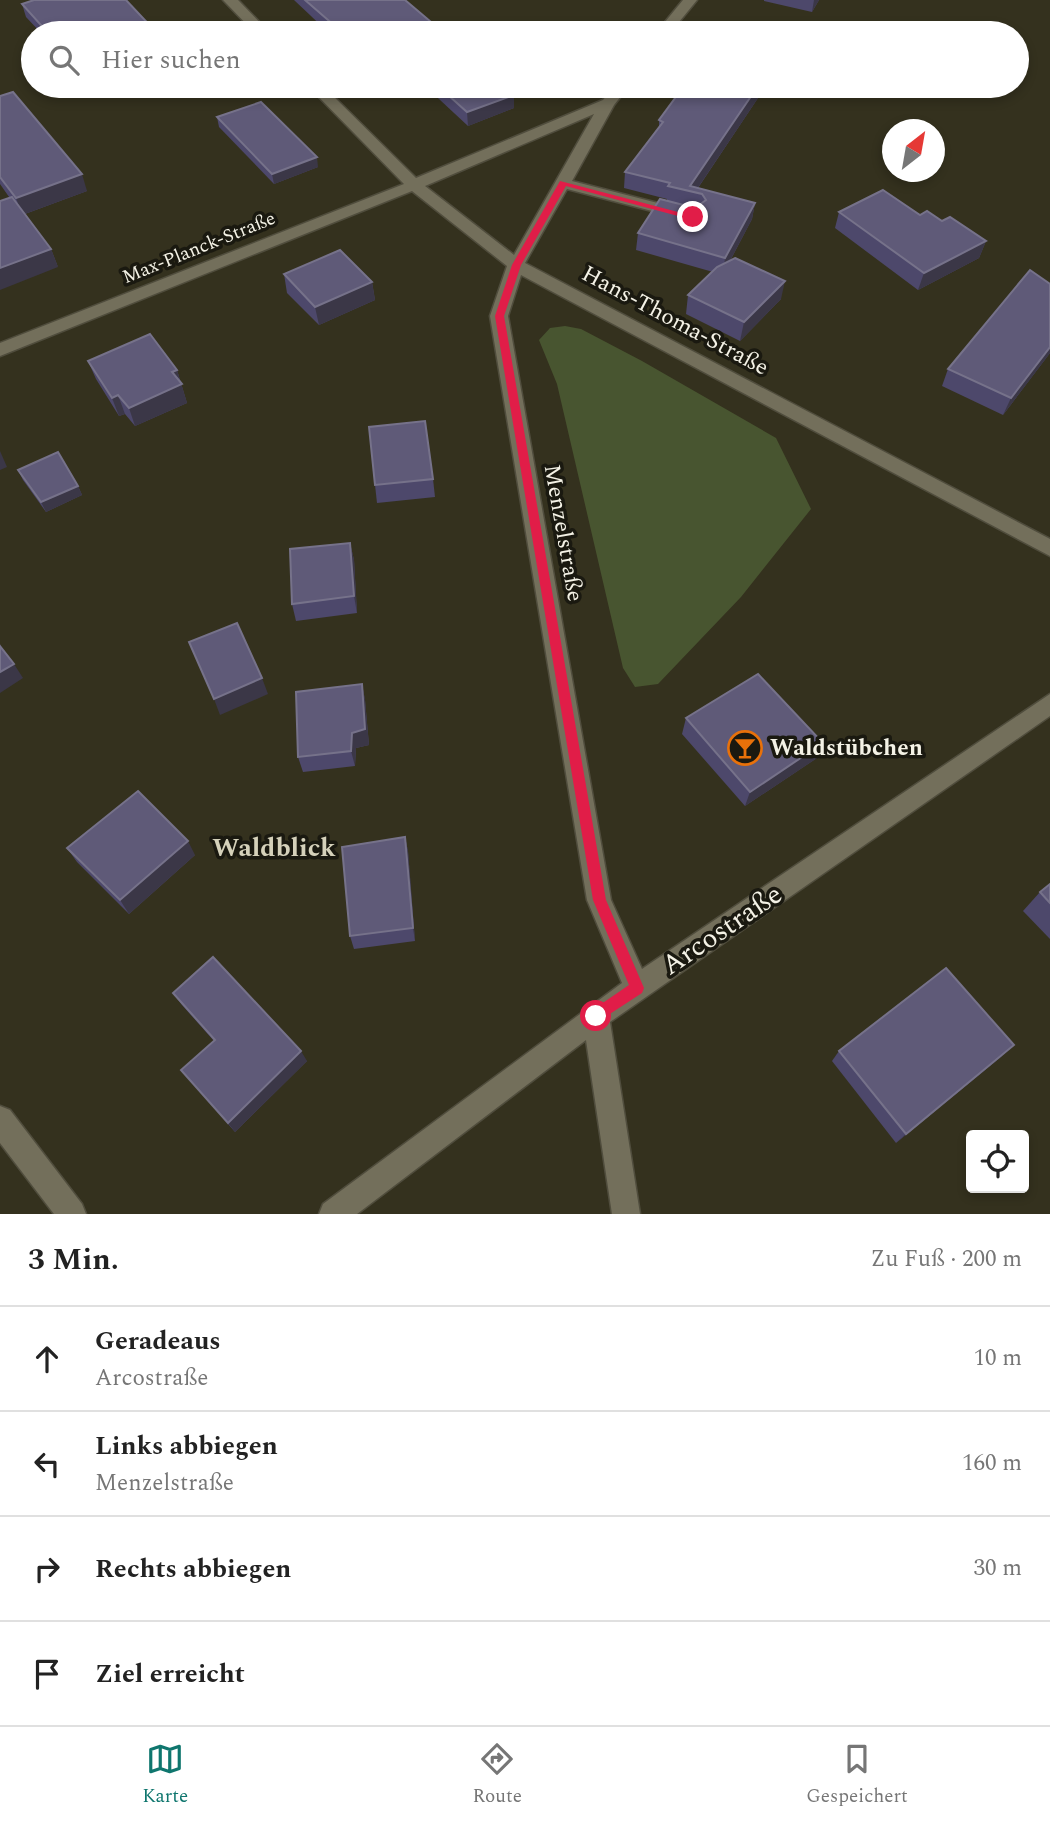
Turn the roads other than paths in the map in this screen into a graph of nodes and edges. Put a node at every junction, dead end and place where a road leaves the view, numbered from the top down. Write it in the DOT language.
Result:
graph roads {
  1 [pos="230,0"];
  2 [pos="690,0"];
  3 [pos="251,21"];
  4 [pos="673,21"];
  5 [pos="328,98"];
  6 [pos="612,98"];
  7 [pos="608,103"];
  8 [pos="563,183"];
  9 [pos="414,185"];
  10 [pos="693,217"];
  11 [pos="516,265"];
  12 [pos="0,349"];
  13 [pos="1050,548"];
  14 [pos="1050,704"];
  15 [pos="637,988"];
  16 [pos="596,1016"];
  17 [pos="0,1120"];
  18 [pos="72,1214"];
  19 [pos="333,1214"];
  20 [pos="626,1214"];
  1 -- 3 [label="street"];
  2 -- 4 [label="street"];
  5 -- 9 [label="street, Hans-Thoma-Straße"];
  6 -- 7 [label="street, Menzelstraße"];
  7 -- 8 [label="street, Menzelstraße"];
  7 -- 9 [label="street, Menzelstraße"];
  8 -- 10 [label="street"];
  8 -- 11 [label="street, Menzelstraße"];
  9 -- 11 [label="street, Hans-Thoma-Straße"];
  9 -- 12 [label="street, Max-Planck-Straße"];
  11 -- 13 [label="street, Hans-Thoma-Straße"];
  11 -- 15 [label="street, Menzelstraße"];
  14 -- 15 [label="street, Arcostraße"];
  15 -- 16 [label="street, Arcostraße"];
  16 -- 19 [label="street, Arcostraße"];
  16 -- 20 [label="street"];
  17 -- 18 [label="street"];
}
